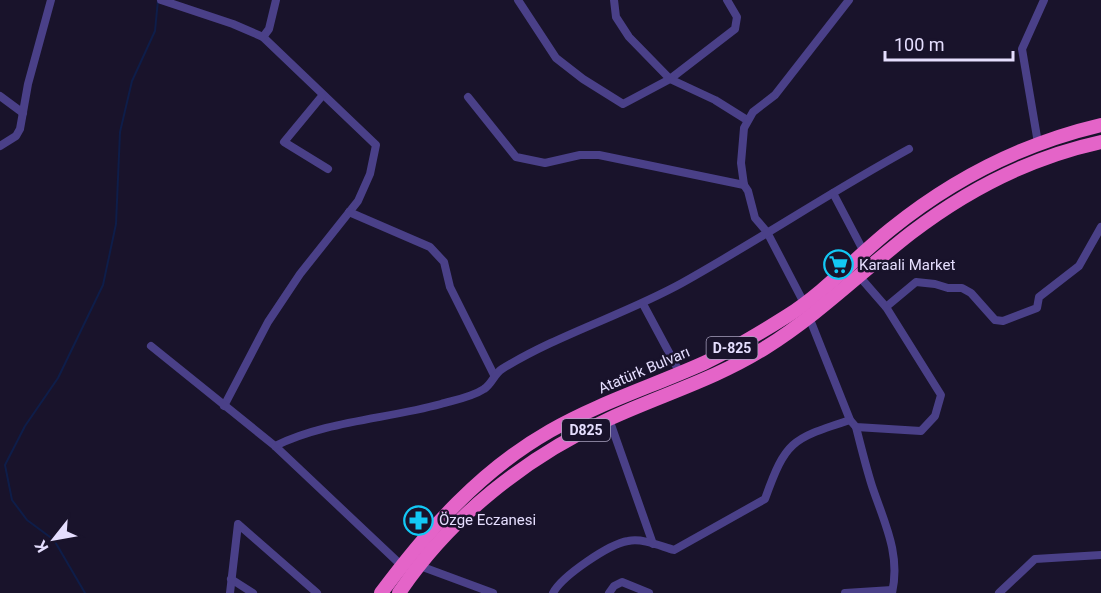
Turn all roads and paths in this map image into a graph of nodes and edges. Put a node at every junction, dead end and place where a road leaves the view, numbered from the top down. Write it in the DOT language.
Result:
graph roads {
  1 [pos="51,0"];
  2 [pos="162,0"];
  3 [pos="276,0"];
  4 [pos="518,0"];
  5 [pos="727,0"];
  6 [pos="849,0"];
  7 [pos="1044,0"];
  8 [pos="612,2"];
  9 [pos="263,37"];
  10 [pos="670,79"];
  11 [pos="0,96"];
  12 [pos="322,96"];
  13 [pos="468,97"];
  14 [pos="23,113"];
  15 [pos="747,120"];
  16 [pos="1101,125"];
  17 [pos="1101,142"];
  18 [pos="1038,143"];
  19 [pos="0,146"];
  20 [pos="909,149"];
  21 [pos="328,169"];
  22 [pos="744,185"];
  23 [pos="833,193"];
  24 [pos="349,212"];
  25 [pos="1101,227"];
  26 [pos="766,232"];
  27 [pos="864,252"];
  28 [pos="859,276"];
  29 [pos="804,303"];
  30 [pos="643,304"];
  31 [pos="886,307"];
  32 [pos="809,317"];
  33 [pos="151,346"];
  34 [pos="680,373"];
  35 [pos="494,375"];
  36 [pos="224,406"];
  37 [pos="609,419"];
  38 [pos="853,424"];
  39 [pos="275,446"];
  40 [pos="653,544"];
  41 [pos="1101,555"];
  42 [pos="401,565"];
  43 [pos="420,566"];
  44 [pos="231,579"];
  45 [pos="892,592"];
  46 [pos="230,593"];
  47 [pos="253,593"];
  48 [pos="317,593"];
  49 [pos="381,593"];
  50 [pos="399,593"];
  51 [pos="493,593"];
  52 [pos="553,593"];
  53 [pos="609,593"];
  54 [pos="649,593"];
  55 [pos="845,593"];
  56 [pos="999,593"];
  1 -- 14 [label="street"];
  2 -- 9 [label="street"];
  3 -- 9 [label="street"];
  4 -- 10 [label="street"];
  5 -- 10 [label="street"];
  6 -- 15 [label="street"];
  7 -- 18 [label="street"];
  8 -- 10 [label="street"];
  9 -- 12 [label="street"];
  10 -- 15 [label="street"];
  11 -- 14 [label="street"];
  12 -- 21 [label="street"];
  12 -- 24 [label="street"];
  13 -- 22 [label="street"];
  14 -- 19 [label="street"];
  15 -- 22 [label="street"];
  16 -- 18 [label="highway, Atatürk Bulvarı / D-825"];
  17 -- 28 [label="highway"];
  18 -- 27 [label="highway, Atatürk Bulvarı / D-825"];
  20 -- 23 [label="street"];
  22 -- 26 [label="street"];
  23 -- 26 [label="street"];
  23 -- 27 [label="street"];
  24 -- 35 [label="street"];
  24 -- 36 [label="street"];
  25 -- 31 [label="street"];
  26 -- 29 [label="street"];
  26 -- 30 [label="street"];
  27 -- 29 [label="highway, Atatürk Bulvarı / D-825"];
  28 -- 31 [label="street"];
  28 -- 32 [label="highway"];
  29 -- 32 [label="highway"];
  29 -- 34 [label="highway, Atatürk Bulvarı / D-825"];
  30 -- 34 [label="street"];
  30 -- 35 [label="street"];
  31 -- 38 [label="street"];
  32 -- 37 [label="highway, D825"];
  32 -- 38 [label="street"];
  33 -- 36 [label="street"];
  34 -- 42 [label="highway, Atatürk Bulvarı / D-825"];
  35 -- 39 [label="street"];
  36 -- 39 [label="street"];
  37 -- 40 [label="street"];
  37 -- 43 [label="highway, D825"];
  38 -- 40 [label="street"];
  38 -- 45 [label="street"];
  39 -- 42 [label="street"];
  40 -- 52 [label="street"];
  41 -- 56 [label="street"];
  42 -- 49 [label="highway, Atatürk Bulvarı / D-825"];
  43 -- 50 [label="highway, D825"];
  43 -- 51 [label="street"];
  44 -- 46 [label="street"];
  44 -- 47 [label="street"];
  44 -- 48 [label="street"];
  45 -- 55 [label="street"];
  53 -- 54 [label="street"];
}
